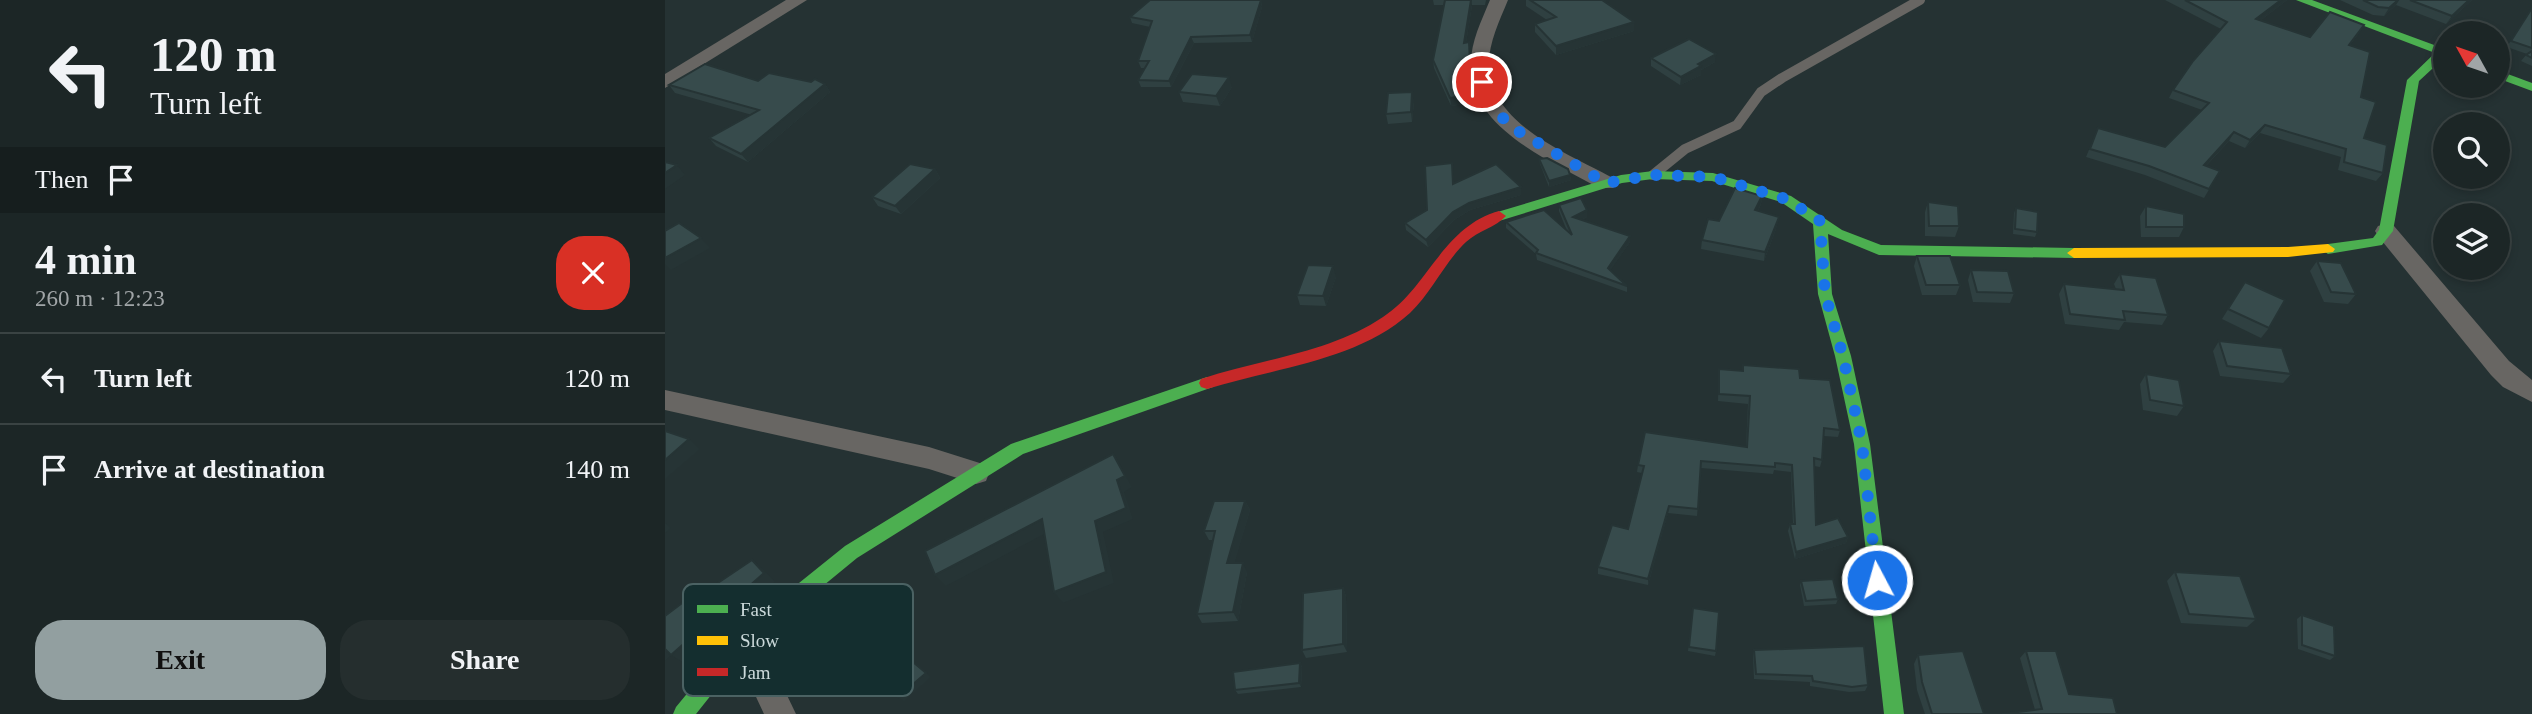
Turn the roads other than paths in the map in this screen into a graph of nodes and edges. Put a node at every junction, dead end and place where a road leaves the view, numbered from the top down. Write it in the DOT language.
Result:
graph roads {
  1 [pos="798,0"];
  2 [pos="1499,0"];
  3 [pos="1920,0"];
  4 [pos="2302,0"];
  5 [pos="2433,49"];
  6 [pos="2433,63"];
  7 [pos="2510,79"];
  8 [pos="665,82"];
  9 [pos="2532,88"];
  10 [pos="1653,175"];
  11 [pos="1606,183"];
  12 [pos="1820,221"];
  13 [pos="2386,231"];
  14 [pos="2532,392"];
  15 [pos="665,400"];
  16 [pos="976,473"];
  17 [pos="812,584"];
  18 [pos="698,696"];
  19 [pos="771,696"];
  20 [pos="683,714"];
  21 [pos="780,714"];
  22 [pos="1894,714"];
  1 -- 8 [label="street"];
  2 -- 11 [label="street"];
  3 -- 10 [label="lane"];
  4 -- 5 [label="street"];
  6 -- 13 [label="street"];
  7 -- 9 [label="street"];
  10 -- 11 [label="street"];
  10 -- 12 [label="street"];
  11 -- 16 [label="street"];
  12 -- 13 [label="street"];
  12 -- 22 [label="street"];
  13 -- 14 [label="street"];
  15 -- 16 [label="street"];
  16 -- 17 [label="street"];
  18 -- 20 [label="street"];
  19 -- 21 [label="street"];
}
